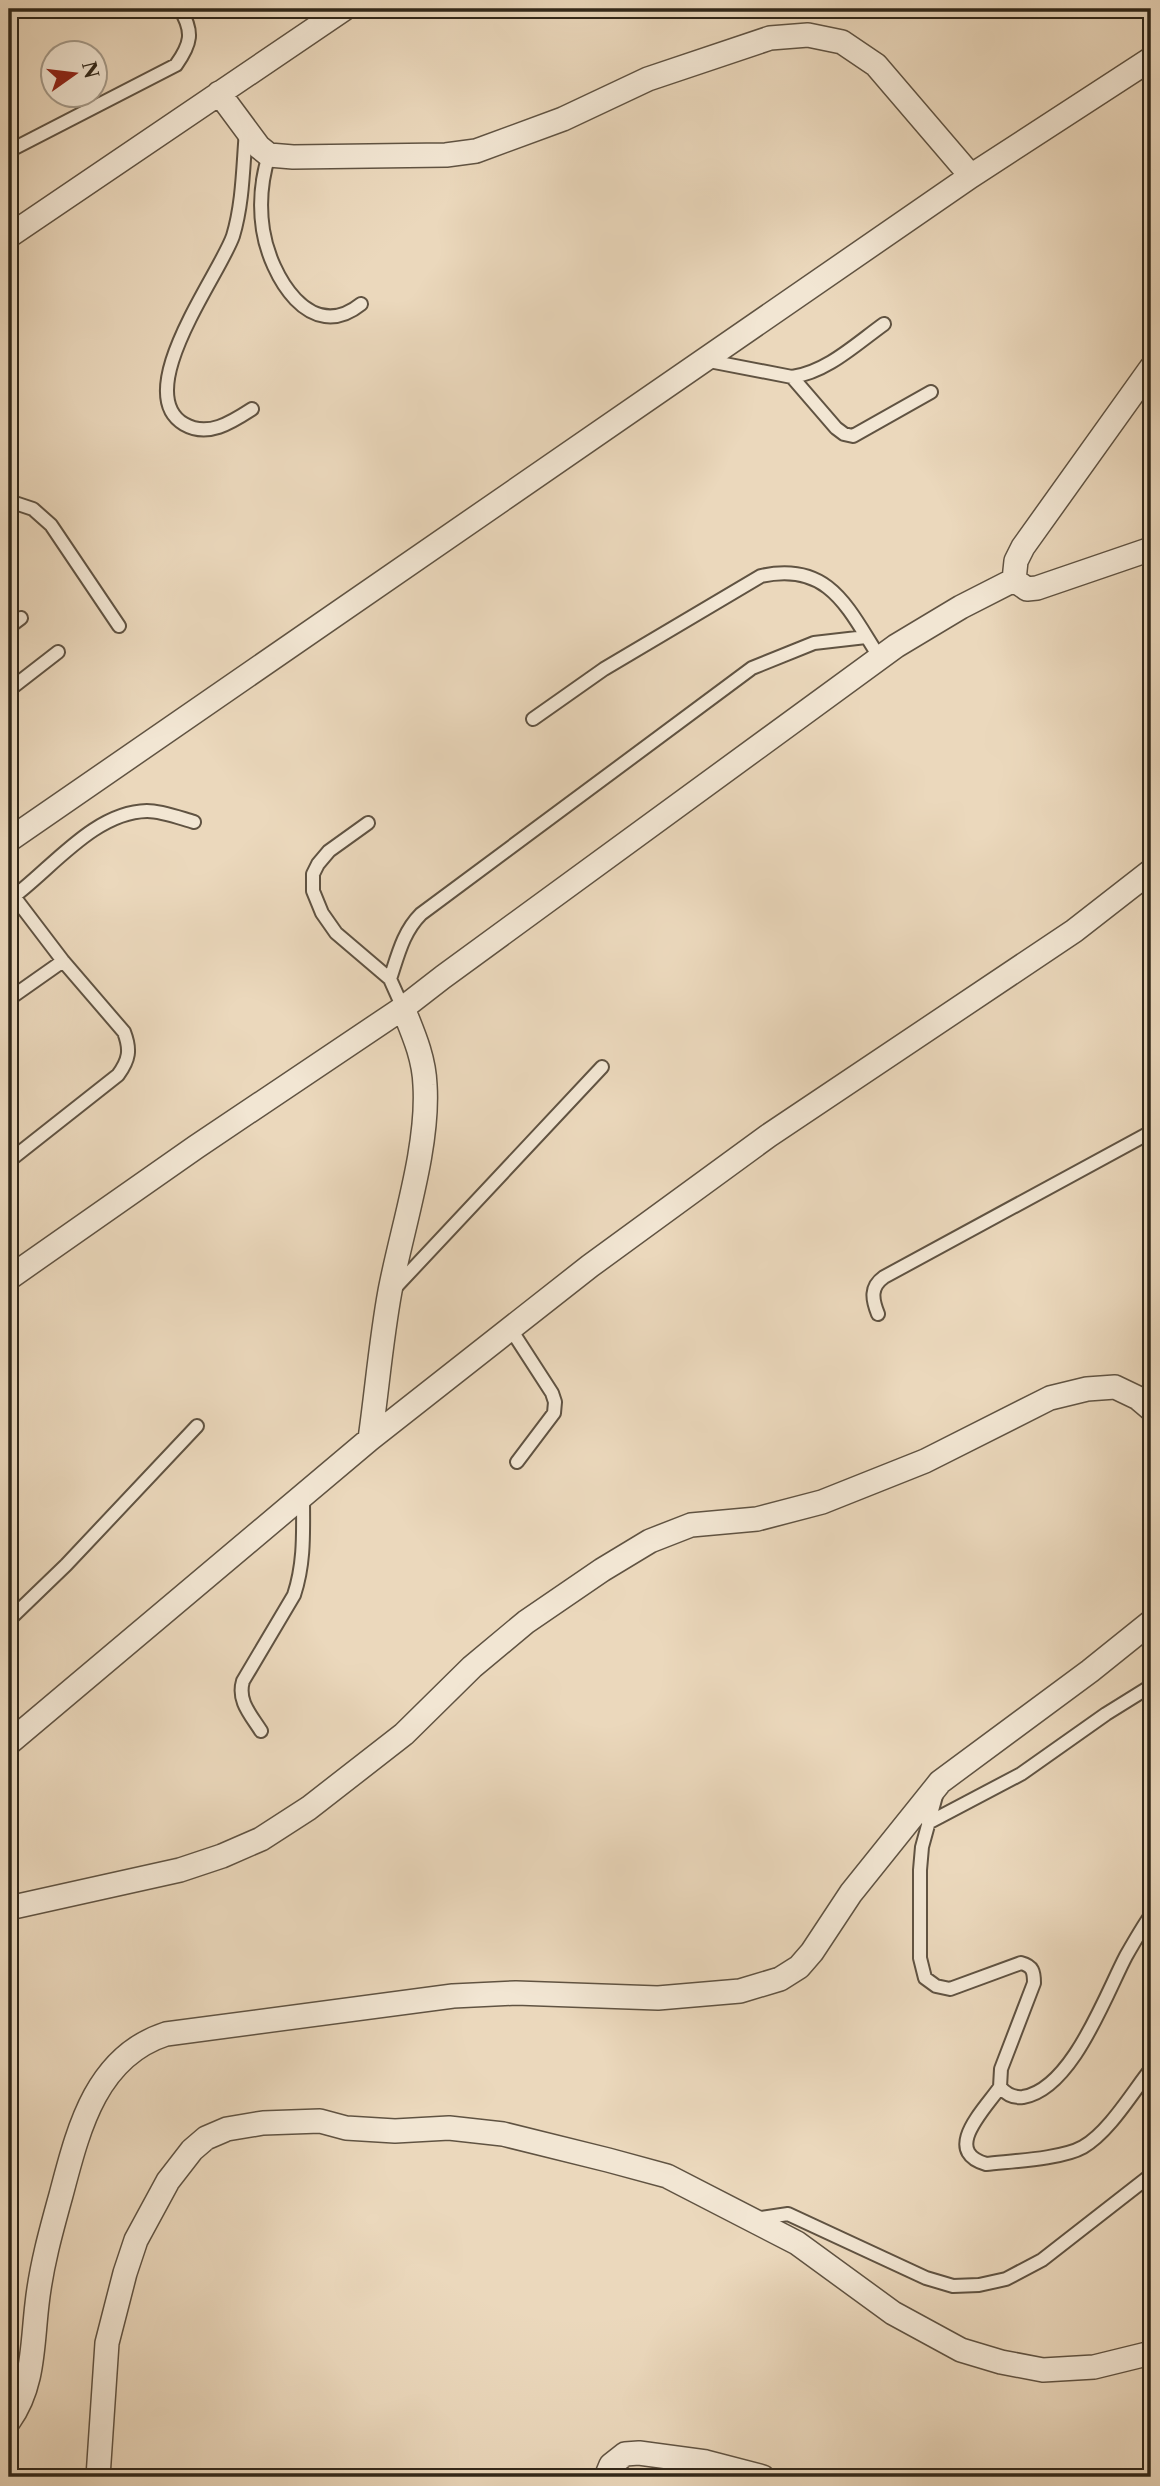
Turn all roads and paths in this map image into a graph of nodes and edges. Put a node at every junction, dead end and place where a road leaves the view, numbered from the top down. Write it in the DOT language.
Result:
graph roads {
  1 [pos="180,9"];
  2 [pos="344,9"];
  3 [pos="1151,59"];
  4 [pos="219,93"];
  5 [pos="246,131"];
  6 [pos="9,151"];
  7 [pos="269,155"];
  8 [pos="971,176"];
  9 [pos="9,236"];
  10 [pos="361,303"];
  11 [pos="884,324"];
  12 [pos="703,360"];
  13 [pos="1151,368"];
  14 [pos="792,377"];
  15 [pos="931,392"];
  16 [pos="252,409"];
  17 [pos="9,501"];
  18 [pos="1151,549"];
  19 [pos="1014,580"];
  20 [pos="21,618"];
  21 [pos="119,626"];
  22 [pos="9,627"];
  23 [pos="866,637"];
  24 [pos="58,652"];
  25 [pos="880,658"];
  26 [pos="9,690"];
  27 [pos="533,719"];
  28 [pos="194,822"];
  29 [pos="368,823"];
  30 [pos="9,840"];
  31 [pos="1151,871"];
  32 [pos="10,895"];
  33 [pos="63,961"];
  34 [pos="390,979"];
  35 [pos="9,999"];
  36 [pos="403,1008"];
  37 [pos="602,1067"];
  38 [pos="1151,1132"];
  39 [pos="9,1161"];
  40 [pos="9,1278"];
  41 [pos="390,1293"];
  42 [pos="878,1314"];
  43 [pos="510,1328"];
  44 [pos="1151,1409"];
  45 [pos="197,1426"];
  46 [pos="370,1439"];
  47 [pos="517,1462"];
  48 [pos="303,1496"];
  49 [pos="9,1620"];
  50 [pos="1151,1622"];
  51 [pos="1151,1686"];
  52 [pos="261,1731"];
  53 [pos="9,1743"];
  54 [pos="940,1782"];
  55 [pos="928,1823"];
  56 [pos="9,1908"];
  57 [pos="1151,1915"];
  58 [pos="1151,2069"];
  59 [pos="1000,2087"];
  60 [pos="1151,2175"];
  61 [pos="750,2220"];
  62 [pos="1151,2353"];
  63 [pos="9,2421"];
  64 [pos="97,2477"];
  65 [pos="606,2477"];
  66 [pos="763,2477"];
  1 -- 6 [label="lane"];
  2 -- 4 [label="street"];
  3 -- 8 [label="street"];
  4 -- 5 [label="street"];
  4 -- 9 [label="street"];
  5 -- 7 [label="street"];
  5 -- 16 [label="lane"];
  7 -- 8 [label="street"];
  7 -- 10 [label="lane"];
  8 -- 12 [label="street"];
  11 -- 14 [label="lane"];
  12 -- 14 [label="lane"];
  12 -- 30 [label="street"];
  13 -- 19 [label="street"];
  14 -- 15 [label="lane"];
  17 -- 21 [label="lane"];
  18 -- 19 [label="street"];
  19 -- 25 [label="street"];
  20 -- 22 [label="lane"];
  23 -- 25 [label="lane"];
  23 -- 27 [label="lane"];
  23 -- 34 [label="lane"];
  24 -- 26 [label="lane"];
  25 -- 36 [label="street"];
  28 -- 32 [label="lane"];
  29 -- 34 [label="lane"];
  31 -- 43 [label="street"];
  32 -- 33 [label="lane"];
  33 -- 35 [label="lane"];
  33 -- 39 [label="lane"];
  34 -- 36 [label="lane"];
  36 -- 40 [label="street"];
  36 -- 41 [label="street"];
  37 -- 41 [label="lane"];
  38 -- 42 [label="lane"];
  41 -- 46 [label="street"];
  43 -- 46 [label="street"];
  43 -- 47 [label="lane"];
  44 -- 56 [label="street"];
  45 -- 49 [label="lane"];
  46 -- 48 [label="street"];
  48 -- 52 [label="lane"];
  48 -- 53 [label="street"];
  50 -- 54 [label="street"];
  51 -- 55 [label="lane"];
  54 -- 55 [label="lane"];
  54 -- 63 [label="street"];
  55 -- 59 [label="lane"];
  57 -- 59 [label="lane"];
  58 -- 59 [label="lane"];
  60 -- 61 [label="lane"];
  61 -- 62 [label="street"];
  61 -- 64 [label="street"];
  65 -- 66 [label="street"];
}
